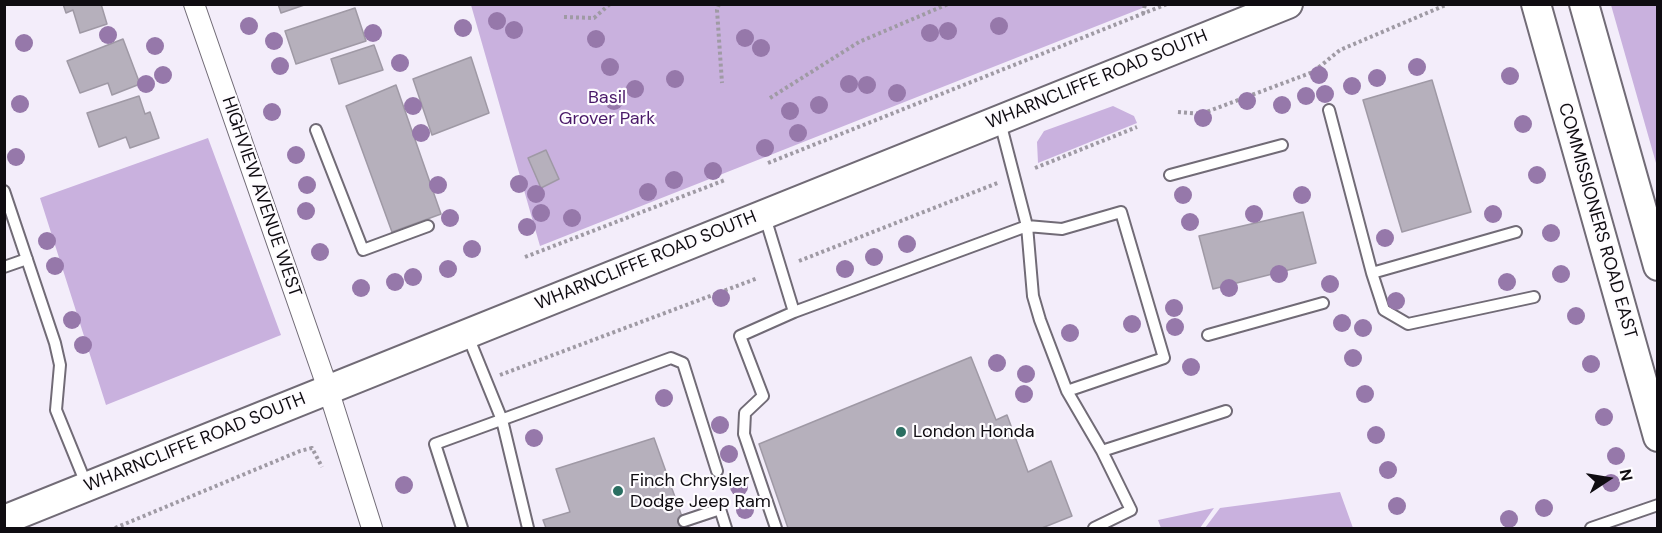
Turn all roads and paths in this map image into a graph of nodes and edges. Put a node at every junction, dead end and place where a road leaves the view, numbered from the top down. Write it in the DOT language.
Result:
graph roads {
  1 [pos="194,4"];
  2 [pos="610,4"];
  3 [pos="719,4"];
  4 [pos="948,4"];
  5 [pos="1145,4"];
  6 [pos="1167,4"];
  7 [pos="1288,4"];
  8 [pos="1448,4"];
  9 [pos="1536,4"];
  10 [pos="1584,4"];
  11 [pos="1143,14"];
  12 [pos="564,16"];
  13 [pos="722,84"];
  14 [pos="770,98"];
  15 [pos="1329,110"];
  16 [pos="1178,112"];
  17 [pos="1000,119"];
  18 [pos="1137,127"];
  19 [pos="316,130"];
  20 [pos="1282,146"];
  21 [pos="768,162"];
  22 [pos="1035,168"];
  23 [pos="1170,176"];
  24 [pos="725,180"];
  25 [pos="1000,182"];
  26 [pos="4,191"];
  27 [pos="765,214"];
  28 [pos="428,226"];
  29 [pos="1027,226"];
  30 [pos="1516,232"];
  31 [pos="525,257"];
  32 [pos="27,259"];
  33 [pos="799,261"];
  34 [pos="1658,266"];
  35 [pos="4,267"];
  36 [pos="1372,273"];
  37 [pos="758,278"];
  38 [pos="1534,297"];
  39 [pos="1323,303"];
  40 [pos="794,312"];
  41 [pos="466,334"];
  42 [pos="1208,334"];
  43 [pos="486,380"];
  44 [pos="328,389"];
  45 [pos="1067,391"];
  46 [pos="1226,411"];
  47 [pos="501,420"];
  48 [pos="1658,436"];
  49 [pos="1102,451"];
  50 [pos="322,467"];
  51 [pos="717,471"];
  52 [pos="87,487"];
  53 [pos="1658,505"];
  54 [pos="4,520"];
  55 [pos="684,521"];
  56 [pos="115,528"];
  57 [pos="372,528"];
  58 [pos="462,528"];
  59 [pos="528,528"];
  60 [pos="726,528"];
  61 [pos="776,528"];
  62 [pos="1094,528"];
  63 [pos="1591,528"];
  1 -- 44 [label="street, HIGHVIEW AVENUE WEST"];
  2 -- 12 [label="path"];
  3 -- 13 [label="path"];
  4 -- 14 [label="path"];
  5 -- 11 [label="path"];
  6 -- 11 [label="path"];
  7 -- 17 [label="main road, WHARNCLIFFE ROAD SOUTH"];
  8 -- 16 [label="path"];
  9 -- 48 [label="main road, COMMISSIONERS ROAD EAST"];
  10 -- 34 [label="main road"];
  11 -- 21 [label="path"];
  15 -- 36 [label="lane"];
  17 -- 27 [label="main road, WHARNCLIFFE ROAD SOUTH"];
  17 -- 29 [label="lane"];
  18 -- 22 [label="path"];
  19 -- 28 [label="lane"];
  20 -- 23 [label="lane"];
  24 -- 31 [label="path"];
  25 -- 33 [label="path"];
  26 -- 32 [label="lane"];
  27 -- 40 [label="lane"];
  27 -- 41 [label="main road, WHARNCLIFFE ROAD SOUTH"];
  29 -- 40 [label="lane"];
  29 -- 45 [label="lane"];
  29 -- 45 [label="lane"];
  30 -- 36 [label="lane"];
  32 -- 35 [label="lane"];
  32 -- 52 [label="lane"];
  36 -- 38 [label="lane"];
  37 -- 43 [label="path"];
  39 -- 42 [label="lane"];
  40 -- 61 [label="lane"];
  41 -- 43 [label="lane"];
  41 -- 44 [label="main road, WHARNCLIFFE ROAD SOUTH"];
  43 -- 47 [label="lane"];
  44 -- 52 [label="main road, WHARNCLIFFE ROAD SOUTH"];
  44 -- 57 [label="street, HIGHVIEW AVENUE WEST"];
  45 -- 49 [label="lane"];
  46 -- 49 [label="lane"];
  47 -- 51 [label="lane"];
  47 -- 58 [label="lane"];
  47 -- 59 [label="lane"];
  49 -- 62 [label="lane"];
  50 -- 56 [label="path"];
  52 -- 54 [label="main road, WHARNCLIFFE ROAD SOUTH"];
  53 -- 63 [label="lane"];
  55 -- 60 [label="lane"];
}
